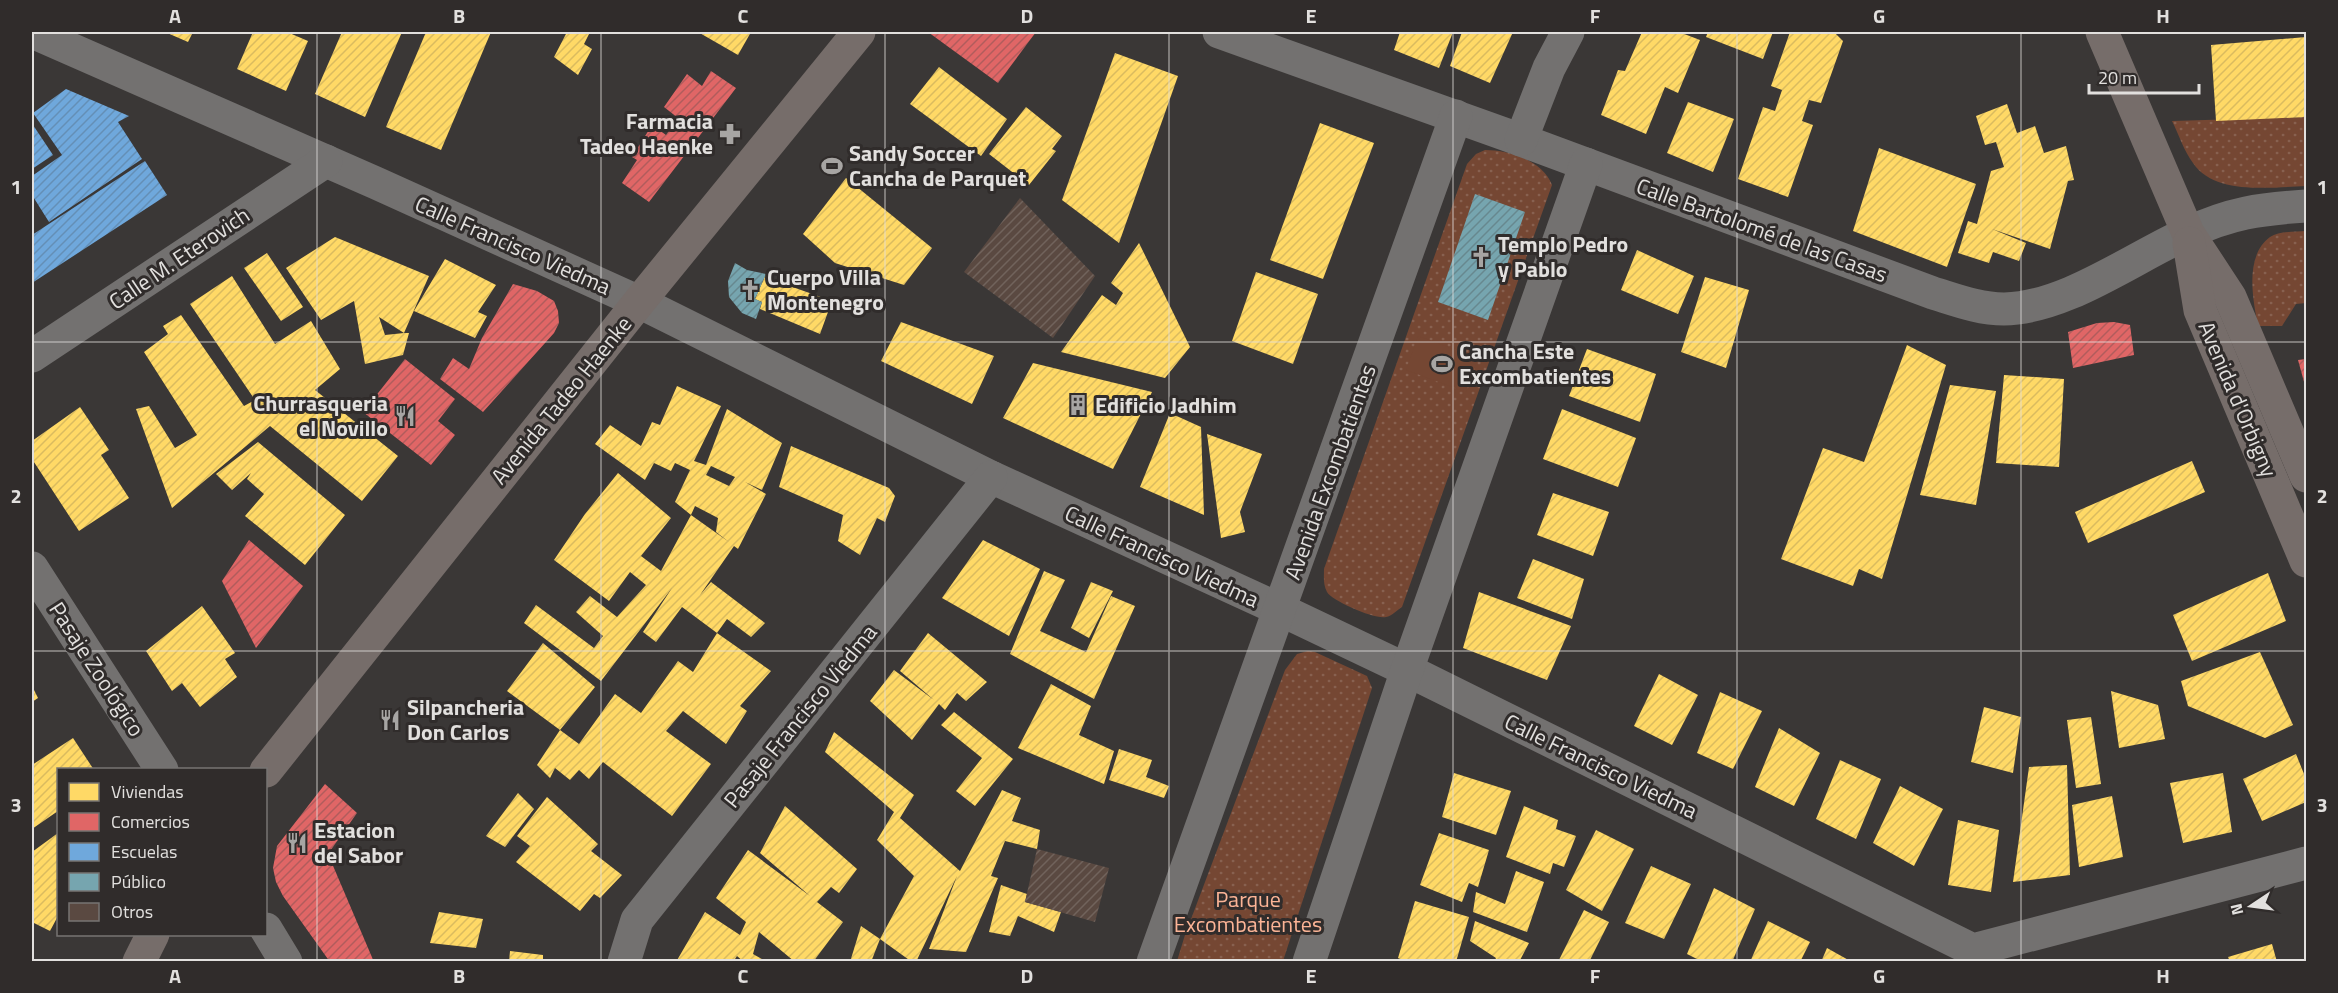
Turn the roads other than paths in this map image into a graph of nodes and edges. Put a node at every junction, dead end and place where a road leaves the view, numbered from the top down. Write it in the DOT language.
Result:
graph roads {
  1 [pos="32,32"];
  2 [pos="859,32"];
  3 [pos="1219,32"];
  4 [pos="1568,32"];
  5 [pos="2102,32"];
  6 [pos="1456,116"];
  7 [pos="1521,140"];
  8 [pos="326,161"];
  9 [pos="1586,164"];
  10 [pos="2307,206"];
  11 [pos="2188,233"];
  12 [pos="639,302"];
  13 [pos="32,356"];
  14 [pos="991,477"];
  15 [pos="2307,477"];
  16 [pos="2307,561"];
  17 [pos="32,568"];
  18 [pos="1281,610"];
  19 [pos="1407,670"];
  20 [pos="161,768"];
  21 [pos="267,770"];
  22 [pos="2307,863"];
  23 [pos="267,932"];
  24 [pos="152,936"];
  25 [pos="1974,956"];
  26 [pos="139,962"];
  27 [pos="286,962"];
  28 [pos="624,962"];
  29 [pos="1153,962"];
  30 [pos="1309,962"];
  1 -- 8 [label="street, Calle Francisco Viedma"];
  2 -- 12 [label="main road, Avenida Tadeo Haenke"];
  3 -- 6 [label="street, Calle Bartolomé de las Casas"];
  4 -- 7 [label="street"];
  5 -- 11 [label="main road, Avenida d'Orbigny"];
  6 -- 7 [label="street, Calle Bartolomé de las Casas"];
  6 -- 18 [label="street, Avenida Excombatientes"];
  7 -- 9 [label="street, Calle Bartolomé de las Casas"];
  8 -- 12 [label="street, Calle Francisco Viedma"];
  8 -- 13 [label="street, Calle M. Eterovich"];
  9 -- 11 [label="street, Calle Bartolomé de las Casas"];
  9 -- 19 [label="street"];
  10 -- 11 [label="street, Calle Bartolomé de las Casas"];
  11 -- 15 [label="main road, Avenida d'Orbigny"];
  11 -- 16 [label="main road, Avenida d'Orbigny"];
  12 -- 14 [label="street, Calle Francisco Viedma"];
  12 -- 21 [label="main road, Avenida Tadeo Haenke"];
  14 -- 18 [label="street, Calle Francisco Viedma"];
  14 -- 28 [label="street, Pasaje Francisco Viedma"];
  17 -- 20 [label="street, Pasaje Zoológico"];
  18 -- 19 [label="street, Calle Francisco Viedma"];
  18 -- 29 [label="street, Avenida Excombatientes"];
  19 -- 25 [label="street, Calle Francisco Viedma"];
  19 -- 30 [label="street"];
  22 -- 25 [label="street, Calle Francisco Viedma"];
  23 -- 27 [label="street"];
  24 -- 26 [label="main road"];
}
